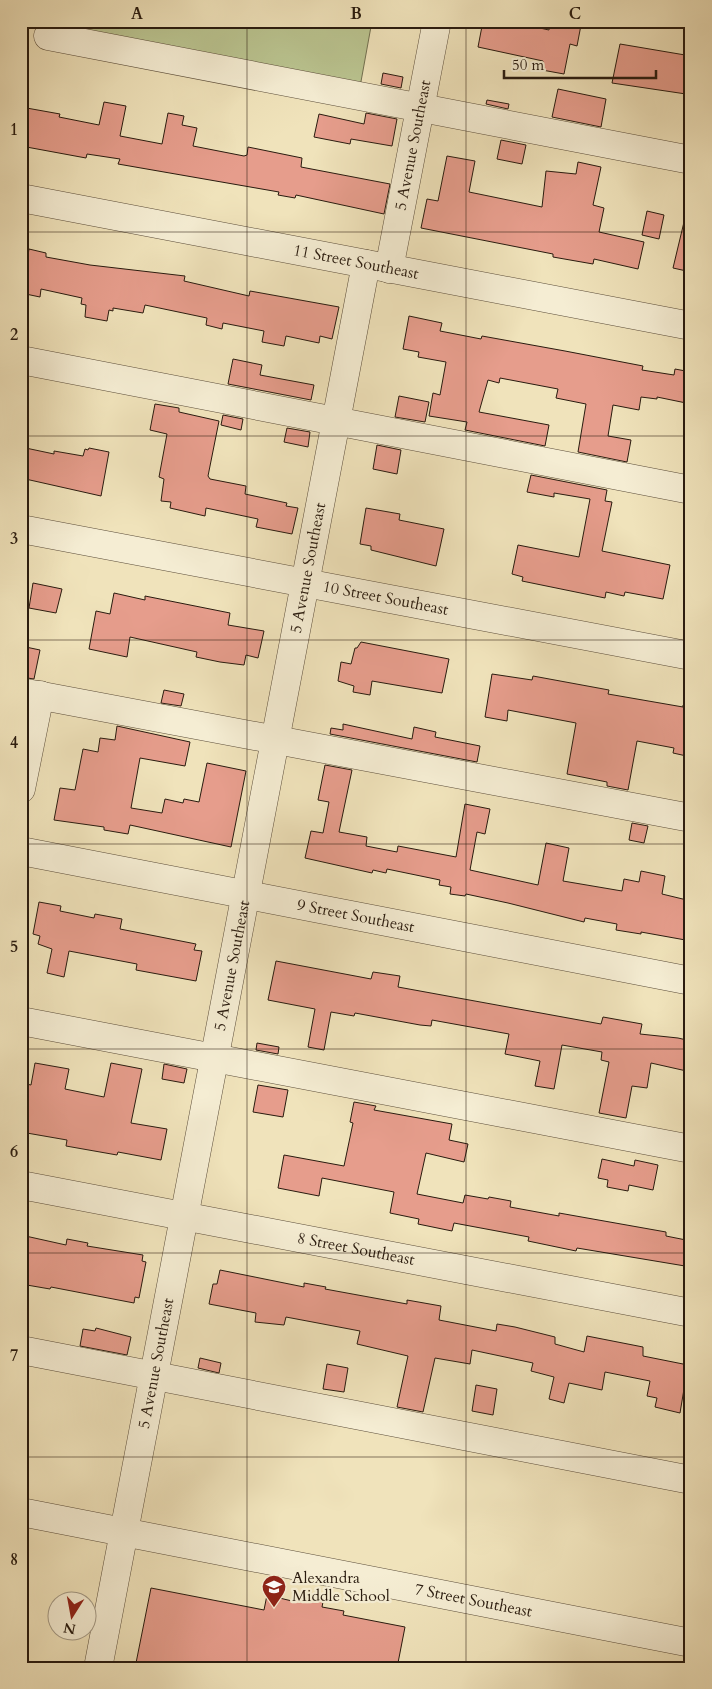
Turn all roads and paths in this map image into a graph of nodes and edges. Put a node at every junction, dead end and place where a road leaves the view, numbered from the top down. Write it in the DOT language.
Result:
graph roads {
  1 [pos="437,21"];
  2 [pos="48,36"];
  3 [pos="420,107"];
  4 [pos="691,160"];
  5 [pos="21,198"];
  6 [pos="378,266"];
  7 [pos="691,326"];
  8 [pos="21,360"];
  9 [pos="336,421"];
  10 [pos="691,490"];
  11 [pos="21,529"];
  12 [pos="305,582"];
  13 [pos="691,656"];
  14 [pos="31,693"];
  15 [pos="275,740"];
  16 [pos="21,789"];
  17 [pos="691,818"];
  18 [pos="21,851"];
  19 [pos="245,895"];
  20 [pos="691,981"];
  21 [pos="21,1021"];
  22 [pos="214,1058"];
  23 [pos="691,1149"];
  24 [pos="21,1185"];
  25 [pos="184,1216"];
  26 [pos="691,1313"];
  27 [pos="21,1350"];
  28 [pos="154,1376"];
  29 [pos="691,1480"];
  30 [pos="21,1512"];
  31 [pos="124,1532"];
  32 [pos="691,1643"];
  33 [pos="98,1668"];
  1 -- 3 [label="street, 5 Avenue Southeast"];
  2 -- 3 [label="street"];
  3 -- 4 [label="street"];
  3 -- 6 [label="street, 5 Avenue Southeast"];
  5 -- 6 [label="street, 11 Street Southeast"];
  6 -- 7 [label="street, 11 Street Southeast"];
  6 -- 9 [label="street, 5 Avenue Southeast"];
  8 -- 9 [label="street"];
  9 -- 10 [label="street"];
  9 -- 12 [label="street, 5 Avenue Southeast"];
  11 -- 12 [label="street, 10 Street Southeast"];
  12 -- 13 [label="street, 10 Street Southeast"];
  12 -- 15 [label="street, 5 Avenue Southeast"];
  14 -- 15 [label="street"];
  14 -- 16 [label="street"];
  15 -- 17 [label="street"];
  15 -- 19 [label="street, 5 Avenue Southeast"];
  18 -- 19 [label="street, 9 Street Southeast"];
  19 -- 20 [label="street, 9 Street Southeast"];
  19 -- 22 [label="street, 5 Avenue Southeast"];
  21 -- 22 [label="street"];
  22 -- 23 [label="street"];
  22 -- 25 [label="street, 5 Avenue Southeast"];
  24 -- 25 [label="street, 8 Street Southeast"];
  25 -- 26 [label="street, 8 Street Southeast"];
  25 -- 28 [label="street, 5 Avenue Southeast"];
  27 -- 28 [label="street"];
  28 -- 29 [label="street"];
  28 -- 31 [label="street, 5 Avenue Southeast"];
  30 -- 31 [label="street, 7 Street Southeast"];
  31 -- 32 [label="street, 7 Street Southeast"];
  31 -- 33 [label="street, 5 Avenue Southeast"];
}
